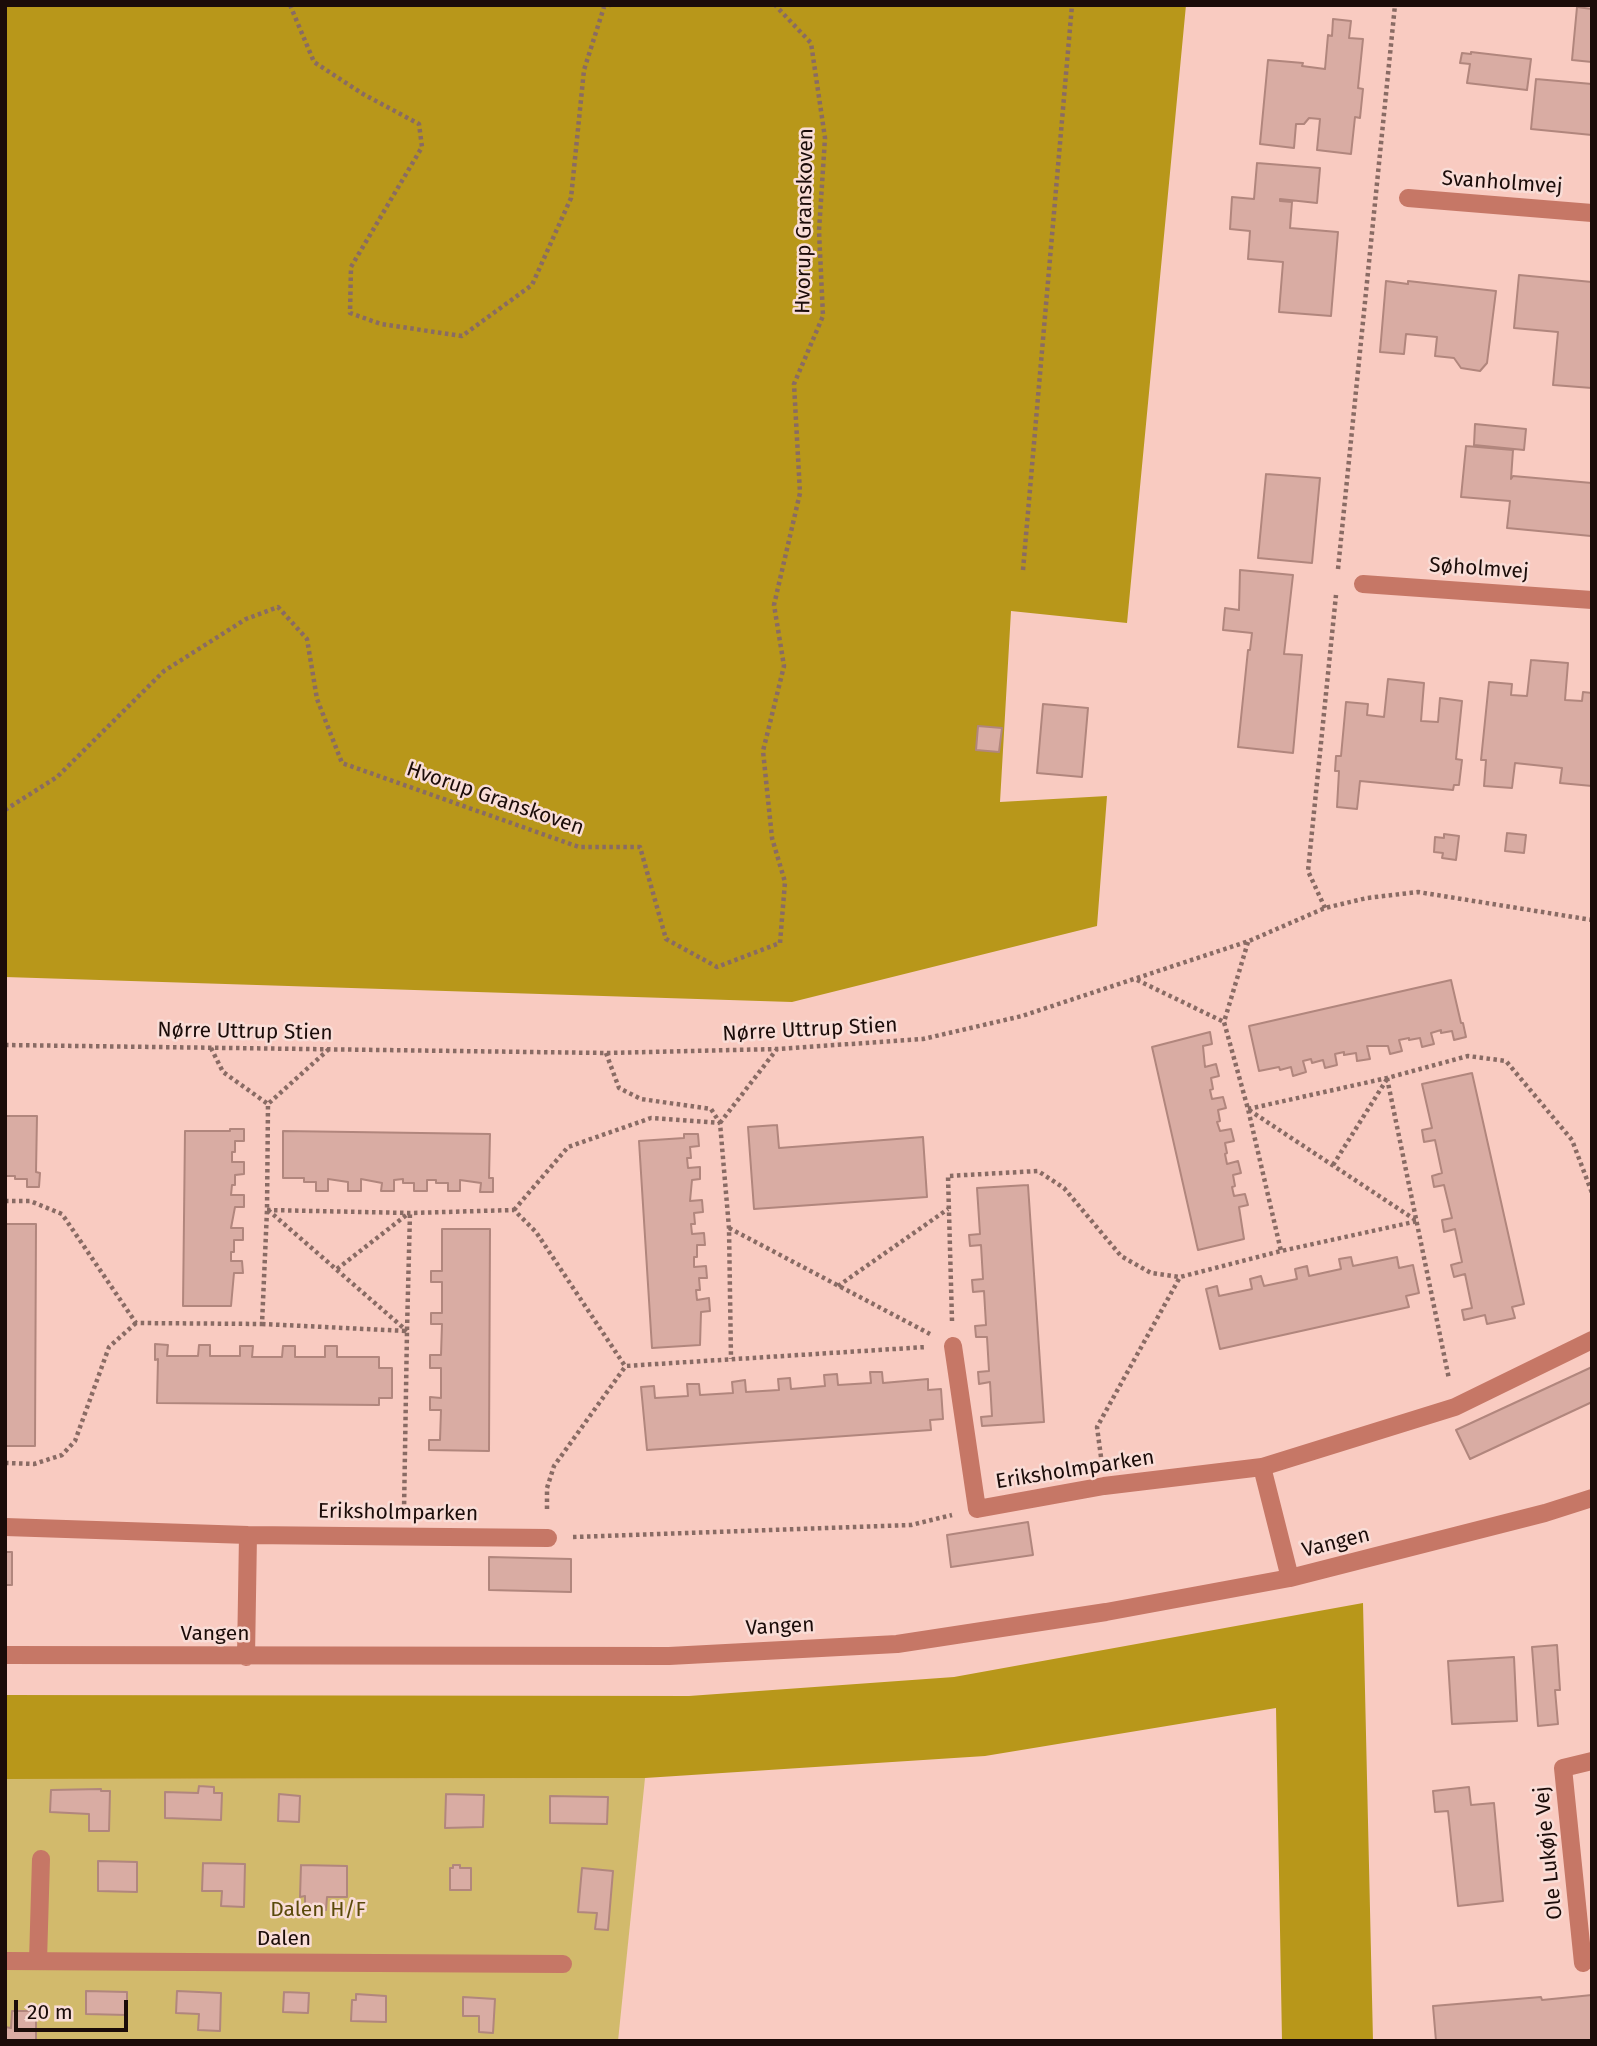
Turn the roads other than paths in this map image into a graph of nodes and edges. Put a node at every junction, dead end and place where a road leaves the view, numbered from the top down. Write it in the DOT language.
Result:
graph roads {
  1 [pos="1408,198"];
  2 [pos="1592,213"];
  3 [pos="1363,584"];
  4 [pos="1592,600"];
  5 [pos="1592,1340"];
  6 [pos="953,1346"];
  7 [pos="1262,1467"];
  8 [pos="1592,1495"];
  9 [pos="5,1527"];
  10 [pos="248,1535"];
  11 [pos="548,1538"];
  12 [pos="1290,1578"];
  13 [pos="5,1655"];
  14 [pos="246,1657"];
  15 [pos="1592,1761"];
  16 [pos="41,1859"];
  17 [pos="5,1961"];
  18 [pos="38,1961"];
  19 [pos="1583,1963"];
  20 [pos="563,1964"];
  1 -- 2 [label="street, Svanholmvej"];
  3 -- 4 [label="street, Søholmvej"];
  5 -- 7 [label="street, Eriksholmparken"];
  6 -- 7 [label="street, Eriksholmparken"];
  7 -- 12 [label="street"];
  8 -- 12 [label="street, Vangen"];
  9 -- 10 [label="street, Eriksholmparken"];
  10 -- 11 [label="street, Eriksholmparken"];
  10 -- 14 [label="street"];
  12 -- 14 [label="street, Vangen"];
  13 -- 14 [label="street, Vangen"];
  15 -- 19 [label="street, Ole Lukøje Vej"];
  16 -- 18 [label="street"];
  17 -- 18 [label="street, Dalen"];
  18 -- 20 [label="street, Dalen"];
}
